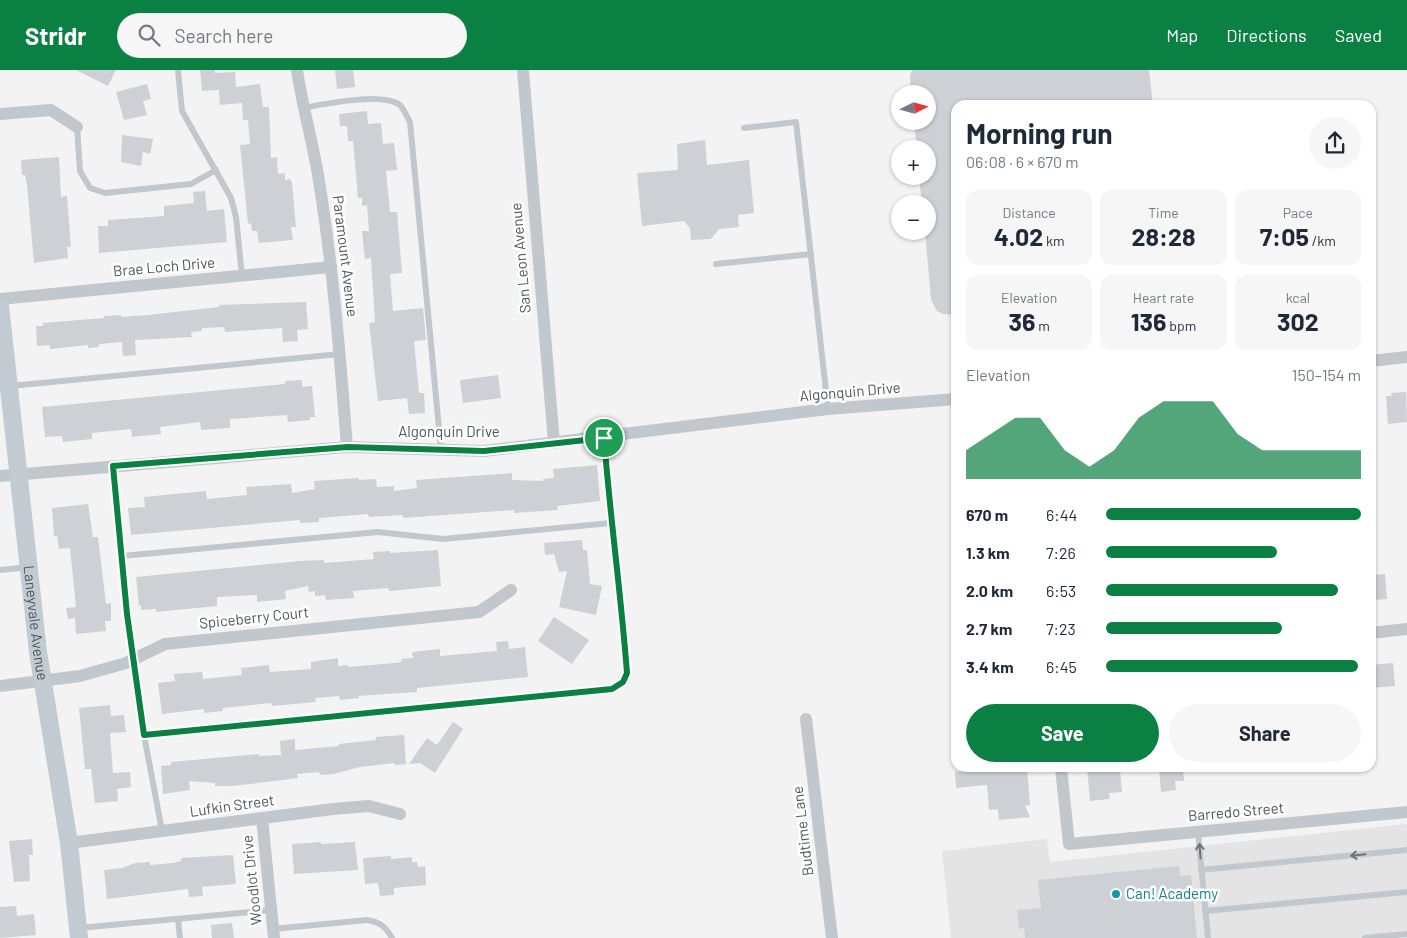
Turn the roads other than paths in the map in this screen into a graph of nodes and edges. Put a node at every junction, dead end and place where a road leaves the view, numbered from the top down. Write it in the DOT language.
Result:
graph roads {
  1 [pos="178,70"];
  2 [pos="297,70"];
  3 [pos="524,70"];
  4 [pos="303,108"];
  5 [pos="0,114"];
  6 [pos="77,127"];
  7 [pos="744,128"];
  8 [pos="216,170"];
  9 [pos="811,254"];
  10 [pos="716,264"];
  11 [pos="331,267"];
  12 [pos="242,276"];
  13 [pos="0,299"];
  14 [pos="0,306"];
  15 [pos="340,354"];
  16 [pos="1407,358"];
  17 [pos="1376,361"];
  18 [pos="5,386"];
  19 [pos="951,399"];
  20 [pos="828,409"];
  21 [pos="604,438"];
  22 [pos="554,443"];
  23 [pos="348,447"];
  24 [pos="441,450"];
  25 [pos="113,466"];
  26 [pos="20,474"];
  27 [pos="0,476"];
  28 [pos="611,523"];
  29 [pos="122,556"];
  30 [pos="29,567"];
  31 [pos="0,570"];
  32 [pos="511,590"];
  33 [pos="1407,629"];
  34 [pos="1376,632"];
  35 [pos="133,659"];
  36 [pos="44,681"];
  37 [pos="0,686"];
  38 [pos="806,720"];
  39 [pos="144,735"];
  40 [pos="1061,772"];
  41 [pos="1407,812"];
  42 [pos="400,814"];
  43 [pos="262,818"];
  44 [pos="162,831"];
  45 [pos="1198,832"];
  46 [pos="69,843"];
  47 [pos="1407,850"];
  48 [pos="1201,870"];
  49 [pos="1407,892"];
  50 [pos="271,910"];
  51 [pos="1205,911"];
  52 [pos="178,919"];
  53 [pos="78,933"];
  54 [pos="273,933"];
  55 [pos="1407,934"];
  56 [pos="180,938"];
  57 [pos="392,938"];
  58 [pos="832,938"];
  59 [pos="1208,938"];
  60 [pos="1365,938"];
  1 -- 8 [label="lane"];
  2 -- 4 [label="street, Paramount Avenue"];
  3 -- 22 [label="street, San Leon Avenue"];
  4 -- 11 [label="street, Paramount Avenue"];
  4 -- 24 [label="lane"];
  5 -- 6 [label="street"];
  6 -- 8 [label="lane"];
  7 -- 9 [label="lane"];
  8 -- 12 [label="lane"];
  9 -- 10 [label="lane"];
  9 -- 20 [label="lane"];
  11 -- 12 [label="street, Brae Loch Drive"];
  11 -- 15 [label="street, Paramount Avenue"];
  12 -- 13 [label="street, Brae Loch Drive"];
  14 -- 18 [label="street, Laneyvale Avenue"];
  15 -- 18 [label="lane"];
  15 -- 23 [label="street, Paramount Avenue"];
  16 -- 17 [label="street"];
  18 -- 26 [label="street, Laneyvale Avenue"];
  19 -- 20 [label="street, Algonquin Drive"];
  20 -- 21 [label="street, Algonquin Drive"];
  21 -- 22 [label="street, Algonquin Drive"];
  21 -- 28 [label="lane"];
  22 -- 24 [label="street, Algonquin Drive"];
  23 -- 24 [label="street, Algonquin Drive"];
  23 -- 25 [label="street, Algonquin Drive"];
  25 -- 26 [label="street, Algonquin Drive"];
  25 -- 29 [label="lane"];
  26 -- 27 [label="street, Algonquin Drive"];
  26 -- 30 [label="street, Laneyvale Avenue"];
  28 -- 29 [label="lane"];
  28 -- 39 [label="lane"];
  29 -- 35 [label="lane"];
  30 -- 31 [label="lane"];
  30 -- 36 [label="street, Laneyvale Avenue"];
  32 -- 35 [label="street, Spiceberry Court"];
  33 -- 34 [label="street"];
  35 -- 36 [label="street, Spiceberry Court"];
  35 -- 39 [label="lane"];
  36 -- 37 [label="street, Spiceberry Court"];
  36 -- 46 [label="street, Laneyvale Avenue"];
  38 -- 58 [label="street, Budtime Lane"];
  39 -- 44 [label="lane"];
  40 -- 45 [label="street, Barredo Street"];
  41 -- 45 [label="street, Barredo Street"];
  42 -- 43 [label="street, Lufkin Street"];
  43 -- 44 [label="street, Lufkin Street"];
  43 -- 50 [label="street, Woodlot Drive"];
  44 -- 46 [label="street, Lufkin Street"];
  48 -- 45 [label="lane, one-way"];
  46 -- 53 [label="street, Laneyvale Avenue"];
  47 -- 48 [label="lane, one-way"];
  48 -- 51 [label="lane"];
  49 -- 51 [label="lane"];
  50 -- 52 [label="lane"];
  50 -- 54 [label="street, Woodlot Drive"];
  51 -- 59 [label="lane"];
  52 -- 53 [label="lane"];
  52 -- 56 [label="lane"];
  54 -- 57 [label="lane"];
  55 -- 60 [label="lane"];
}
